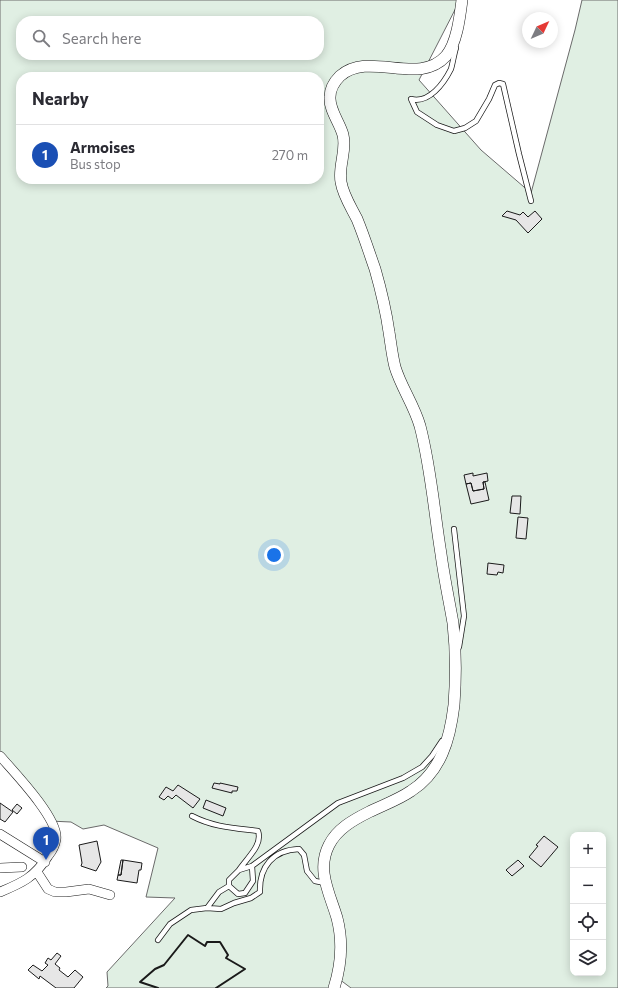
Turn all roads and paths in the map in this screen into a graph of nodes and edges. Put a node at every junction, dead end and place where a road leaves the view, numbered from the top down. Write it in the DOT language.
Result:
graph roads {
  1 [pos="462,0"];
  2 [pos="460,14"];
  3 [pos="531,201"];
  4 [pos="454,529"];
  5 [pos="455,677"];
  6 [pos="450,730"];
  7 [pos="0,756"];
  8 [pos="192,816"];
  9 [pos="0,834"];
  10 [pos="45,862"];
  11 [pos="252,866"];
  12 [pos="0,868"];
  13 [pos="22,868"];
  14 [pos="239,870"];
  15 [pos="37,872"];
  16 [pos="325,883"];
  17 [pos="229,886"];
  18 [pos="0,892"];
  19 [pos="110,895"];
  20 [pos="207,908"];
  21 [pos="158,940"];
  22 [pos="334,988"];
  1 -- 2 [label="street"];
  2 -- 3 [label="lane"];
  2 -- 5 [label="street"];
  4 -- 5 [label="lane"];
  5 -- 6 [label="street"];
  6 -- 11 [label="lane"];
  6 -- 16 [label="street"];
  7 -- 10 [label="street"];
  8 -- 14 [label="lane"];
  9 -- 10 [label="street"];
  10 -- 15 [label="street"];
  11 -- 14 [label="lane"];
  11 -- 17 [label="lane"];
  12 -- 13 [label="street"];
  14 -- 17 [label="lane"];
  15 -- 18 [label="street"];
  15 -- 19 [label="street"];
  16 -- 20 [label="lane"];
  16 -- 22 [label="street"];
  17 -- 20 [label="lane"];
  20 -- 21 [label="lane"];
}
